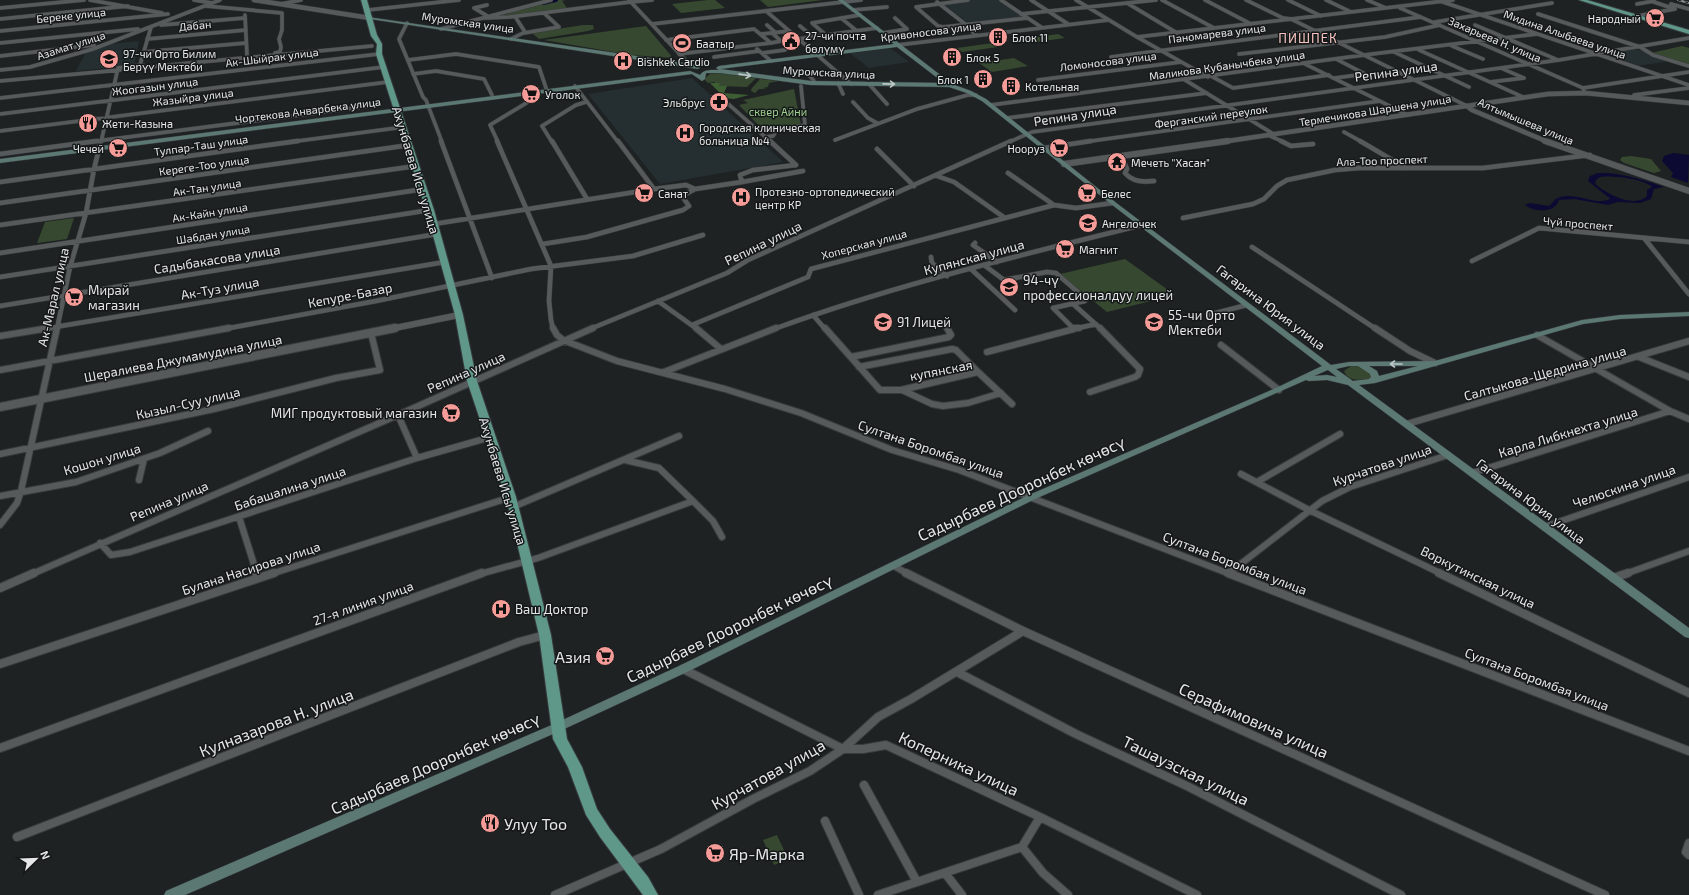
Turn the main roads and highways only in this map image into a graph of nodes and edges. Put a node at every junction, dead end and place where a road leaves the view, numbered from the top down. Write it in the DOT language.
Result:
graph roads {
  1 [pos="364,0"];
  2 [pos="1582,0"];
  3 [pos="841,1"];
  4 [pos="370,18"];
  5 [pos="1689,32"];
  6 [pos="374,36"];
  7 [pos="898,45"];
  8 [pos="379,54"];
  9 [pos="691,70"];
  10 [pos="720,70"];
  11 [pos="705,71"];
  12 [pos="950,85"];
  13 [pos="427,104"];
  14 [pos="398,108"];
  15 [pos="0,159"];
  16 [pos="1689,314"];
  17 [pos="1435,363"];
  18 [pos="1349,364"];
  19 [pos="1330,368"];
  20 [pos="1372,381"];
  21 [pos="1296,382"];
  22 [pos="1352,384"];
  23 [pos="1689,633"];
  24 [pos="558,727"];
  25 [pos="171,895"];
  26 [pos="651,895"];
  1 -- 4 [label="main road, Ахунбаева Исы улица"];
  2 -- 5 [label="main road"];
  3 -- 7 [label="main road, Гагарина Юрия улица"];
  4 -- 6 [label="main road, Ахунбаева Исы улица"];
  4 -- 9 [label="main road, Муромская улица"];
  6 -- 8 [label="main road, Ахунбаева Исы улица"];
  6 -- 8 [label="main road, Ахунбаева Исы улица"];
  7 -- 10 [label="main road, Кривоносова улица"];
  7 -- 12 [label="main road, Гагарина Юрия улица"];
  8 -- 14 [label="main road, Ахунбаева Исы улица"];
  9 -- 11 [label="main road"];
  9 -- 11 [label="main road"];
  9 -- 13 [label="main road, Чортекова Анварбека улица"];
  9 -- 13 [label="main road, Чортекова Анварбека улица"];
  10 -- 11 [label="main road, Муромская улица"];
  10 -- 12 [label="main road, Муромская улица, one-way"];
  12 -- 19 [label="main road, Гагарина Юрия улица"];
  13 -- 14 [label="main road, Чортекова Анварбека улица"];
  14 -- 15 [label="main road, Чортекова Анварбека улица"];
  14 -- 24 [label="main road, Ахунбаева Исы улица"];
  16 -- 17 [label="main road"];
  17 -- 18 [label="main road, one-way"];
  17 -- 20 [label="main road"];
  18 -- 19 [label="main road"];
  18 -- 20 [label="main road"];
  19 -- 21 [label="main road"];
  19 -- 22 [label="main road, Гагарина Юрия улица"];
  20 -- 22 [label="main road"];
  21 -- 22 [label="main road"];
  21 -- 24 [label="main road, Садырбаев Дооронбек көчөсү"];
  22 -- 23 [label="main road, Гагарина Юрия улица"];
  24 -- 25 [label="main road, Садырбаев Дооронбек көчөсү"];
  24 -- 26 [label="main road, Ахунбаева Исы улица"];
}
